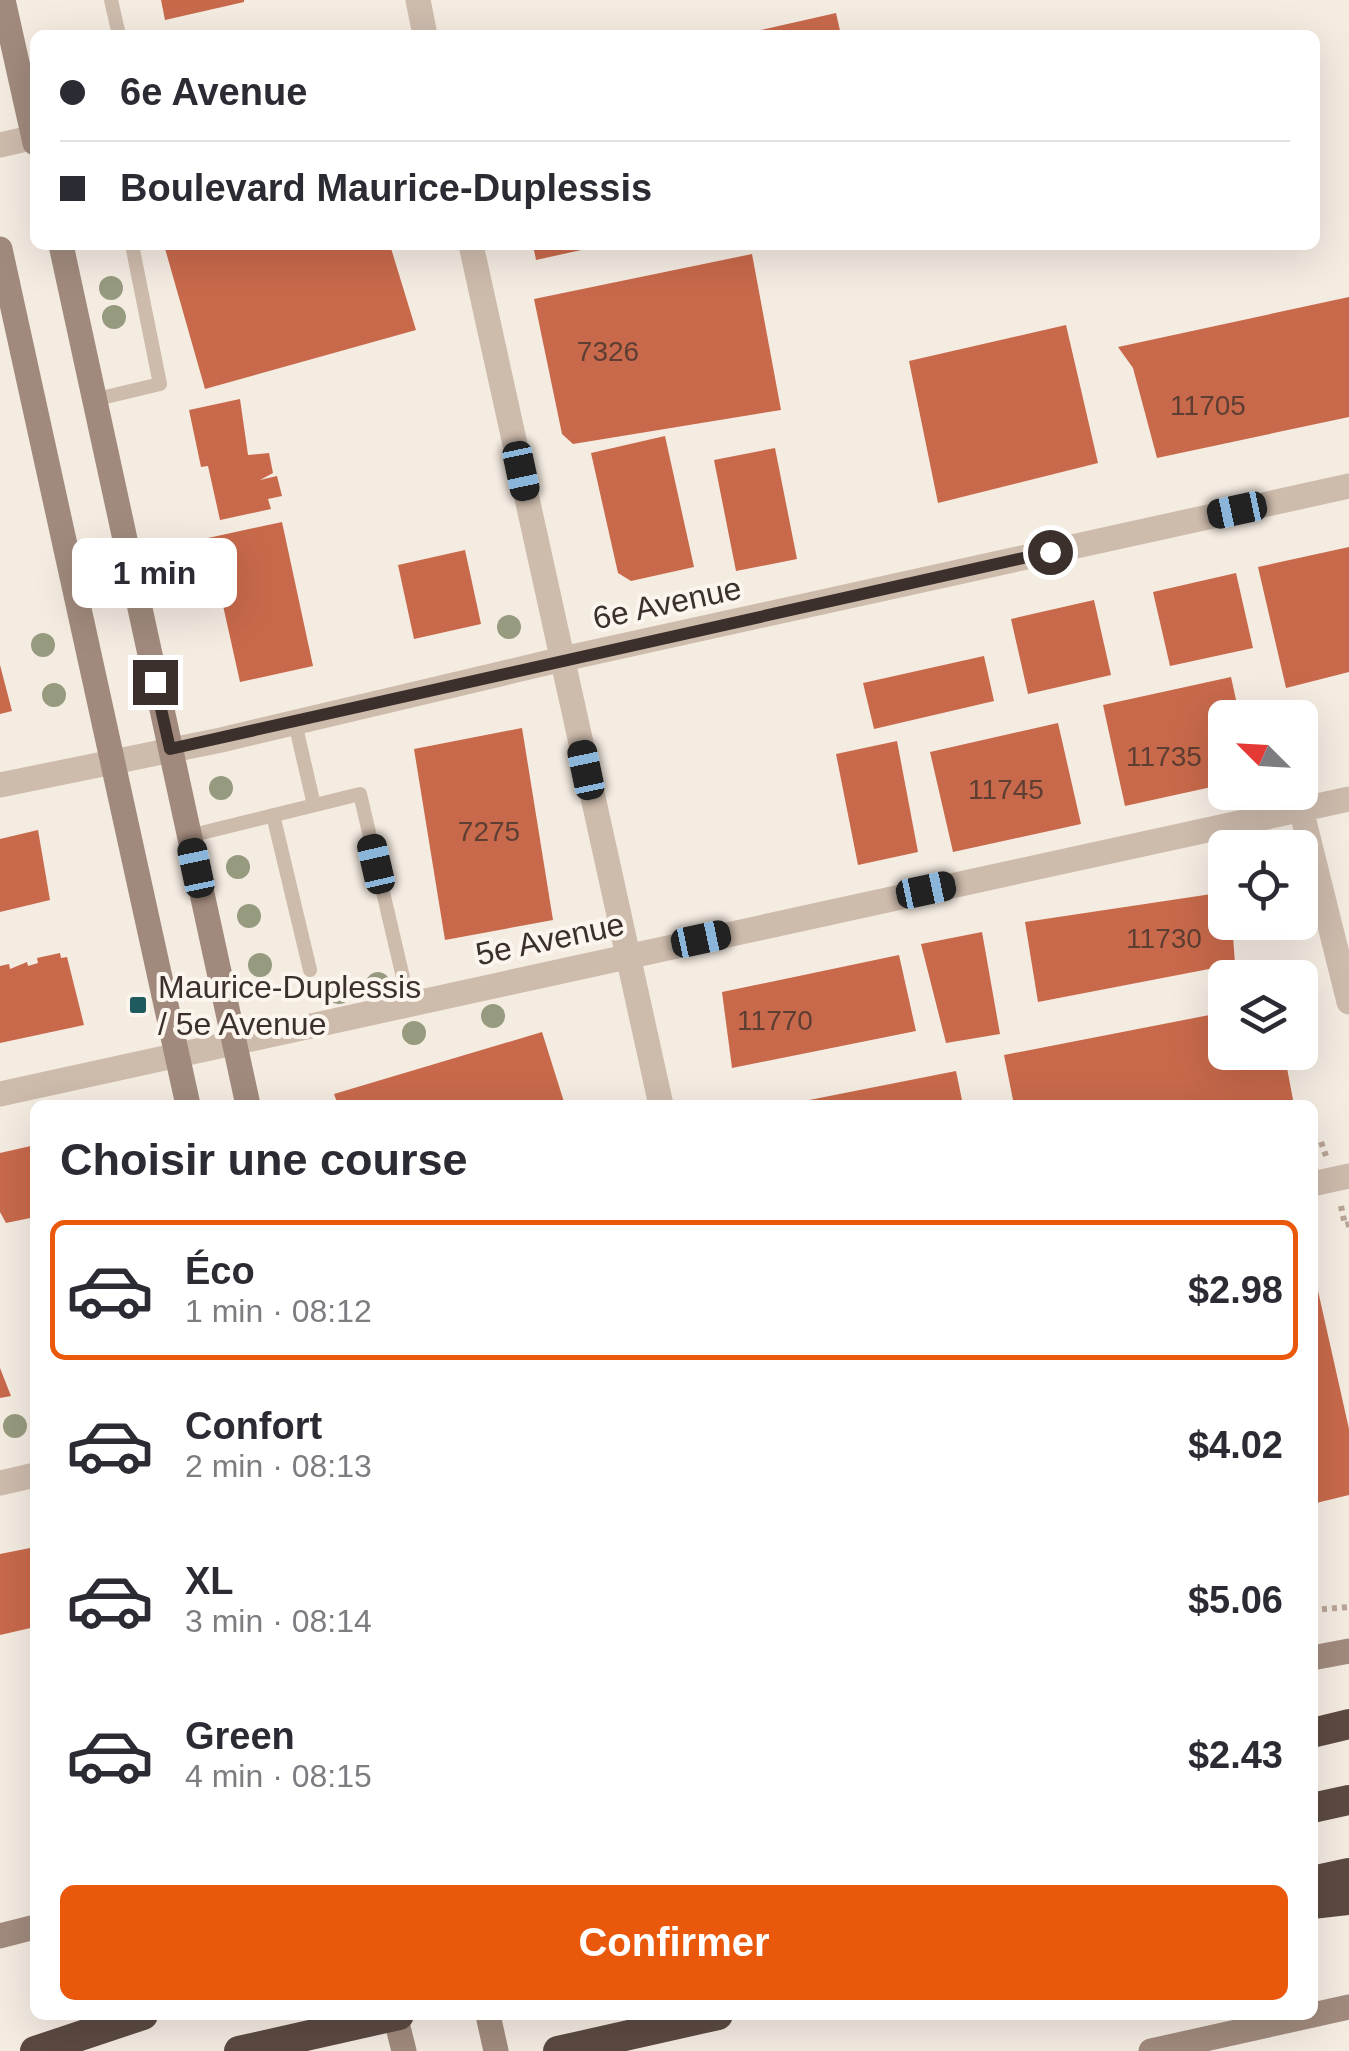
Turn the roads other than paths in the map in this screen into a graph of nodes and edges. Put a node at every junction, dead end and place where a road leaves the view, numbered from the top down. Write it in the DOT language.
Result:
graph roads {
  1 [pos="3,0"];
  2 [pos="111,0"];
  3 [pos="418,0"];
  4 [pos="118,30"];
  5 [pos="424,30"];
  6 [pos="30,121"];
  7 [pos="30,140"];
  8 [pos="0,145"];
  9 [pos="0,249"];
  10 [pos="61,250"];
  11 [pos="133,250"];
  12 [pos="472,250"];
  13 [pos="93,400"];
  14 [pos="1349,486"];
  15 [pos="562,659"];
  16 [pos="295,723"];
  17 [pos="170,749"];
  18 [pos="114,760"];
  19 [pos="0,785"];
  20 [pos="1349,799"];
  21 [pos="314,805"];
  22 [pos="1318,805"];
  23 [pos="1296,810"];
  24 [pos="1301,810"];
  25 [pos="273,815"];
  26 [pos="189,836"];
  27 [pos="626,956"];
  28 [pos="310,970"];
  29 [pos="1349,1002"];
  30 [pos="409,1003"];
  31 [pos="234,1042"];
  32 [pos="177,1055"];
  33 [pos="0,1094"];
  34 [pos="187,1100"];
  35 [pos="247,1100"];
  36 [pos="660,1100"];
  37 [pos="1349,1176"];
  38 [pos="1318,1183"];
  39 [pos="30,1476"];
  40 [pos="0,1482"];
  41 [pos="1349,1651"];
  42 [pos="1318,1657"];
  43 [pos="1349,1724"];
  44 [pos="1318,1732"];
  45 [pos="1349,1800"];
  46 [pos="1318,1807"];
  47 [pos="1349,1873"];
  48 [pos="1318,1881"];
  49 [pos="1349,1900"];
  50 [pos="1318,1903"];
  51 [pos="30,1928"];
  52 [pos="0,1936"];
  53 [pos="1349,2007"];
  54 [pos="1318,2014"];
  55 [pos="127,2020"];
  56 [pos="375,2020"];
  57 [pos="398,2020"];
  58 [pos="489,2020"];
  59 [pos="696,2020"];
  60 [pos="1291,2020"];
  61 [pos="34,2051"];
  62 [pos="239,2051"];
  63 [pos="404,2051"];
  64 [pos="496,2051"];
  65 [pos="558,2051"];
  66 [pos="1152,2051"];
  1 -- 6 [label="street"];
  2 -- 4 [label="lane"];
  3 -- 5 [label="street"];
  7 -- 8 [label="street"];
  9 -- 18 [label="street"];
  10 -- 13 [label="street"];
  11 -- 13 [label="lane"];
  12 -- 15 [label="street"];
  13 -- 17 [label="street"];
  14 -- 15 [label="street, 6e Avenue"];
  15 -- 16 [label="street, 6e Avenue"];
  15 -- 27 [label="street"];
  16 -- 17 [label="street, 6e Avenue"];
  16 -- 21 [label="lane"];
  17 -- 18 [label="street, 6e Avenue"];
  17 -- 26 [label="street"];
  18 -- 19 [label="street, 6e Avenue"];
  18 -- 32 [label="street"];
  20 -- 22 [label="street, 5e Avenue"];
  21 -- 25 [label="lane"];
  21 -- 30 [label="lane"];
  23 -- 27 [label="street, 5e Avenue"];
  24 -- 29 [label="street"];
  25 -- 26 [label="lane"];
  25 -- 28 [label="lane"];
  26 -- 31 [label="street"];
  27 -- 30 [label="street, 5e Avenue"];
  27 -- 36 [label="street"];
  30 -- 31 [label="street, 5e Avenue"];
  31 -- 32 [label="street, 5e Avenue"];
  31 -- 35 [label="street"];
  32 -- 33 [label="street, 5e Avenue"];
  32 -- 34 [label="street"];
  37 -- 38 [label="street"];
  39 -- 40 [label="street"];
  41 -- 42 [label="street"];
  43 -- 44 [label="highway"];
  45 -- 46 [label="highway"];
  47 -- 48 [label="highway"];
  49 -- 50 [label="highway"];
  51 -- 52 [label="street"];
  53 -- 54 [label="street"];
  55 -- 61 [label="highway"];
  56 -- 62 [label="highway"];
  57 -- 63 [label="street"];
  58 -- 64 [label="street"];
  59 -- 65 [label="highway"];
  60 -- 66 [label="street"];
}
